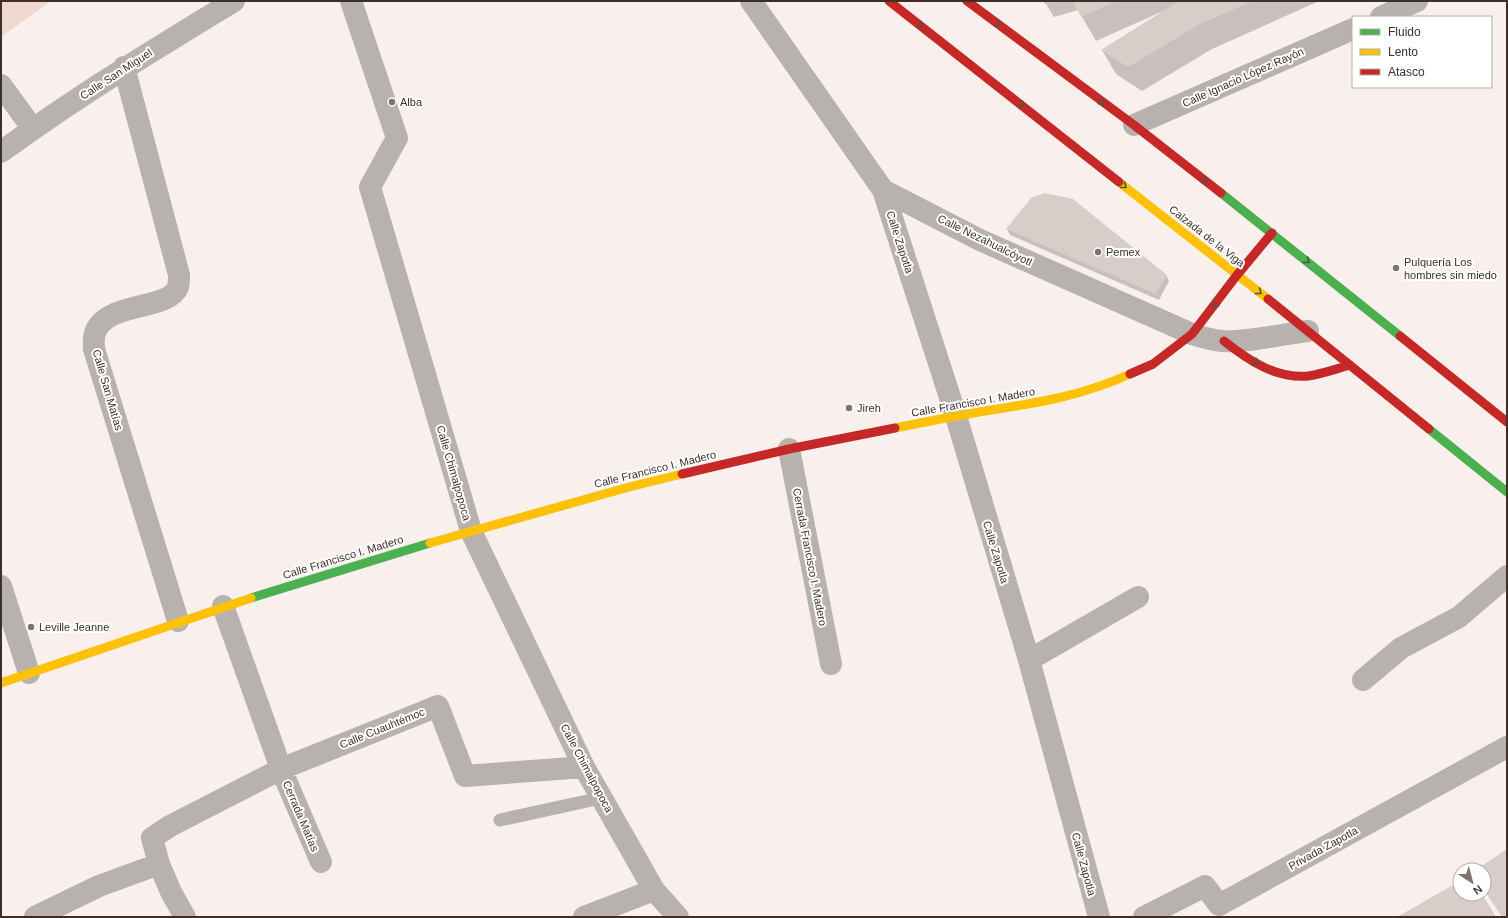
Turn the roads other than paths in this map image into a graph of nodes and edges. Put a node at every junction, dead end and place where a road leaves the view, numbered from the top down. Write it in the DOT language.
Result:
graph roads {
  1 [pos="234,1"];
  2 [pos="351,1"];
  3 [pos="751,1"];
  4 [pos="889,1"];
  5 [pos="966,1"];
  6 [pos="1417,1"];
  7 [pos="1387,10"];
  8 [pos="1352,29"];
  9 [pos="124,68"];
  10 [pos="1,85"];
  11 [pos="1134,125"];
  12 [pos="33,129"];
  13 [pos="1,152"];
  14 [pos="883,190"];
  15 [pos="1272,233"];
  16 [pos="1238,275"];
  17 [pos="1308,331"];
  18 [pos="1192,334"];
  19 [pos="1224,341"];
  20 [pos="1350,365"];
  21 [pos="956,416"];
  22 [pos="1507,422"];
  23 [pos="789,449"];
  24 [pos="1507,492"];
  25 [pos="471,531"];
  26 [pos="1507,576"];
  27 [pos="1,586"];
  28 [pos="1138,597"];
  29 [pos="223,606"];
  30 [pos="178,621"];
  31 [pos="1029,660"];
  32 [pos="831,664"];
  33 [pos="29,672"];
  34 [pos="1363,680"];
  35 [pos="1,683"];
  36 [pos="1507,747"];
  37 [pos="584,767"];
  38 [pos="281,769"];
  39 [pos="601,798"];
  40 [pos="500,820"];
  41 [pos="321,862"];
  42 [pos="159,864"];
  43 [pos="654,890"];
  44 [pos="1095,916"];
  45 [pos="35,917"];
  46 [pos="185,917"];
  47 [pos="584,917"];
  48 [pos="678,917"];
  49 [pos="1144,917"];
  1 -- 9 [label="street, Calle San Miguel"];
  2 -- 25 [label="street, Calle Chimalpopoca"];
  3 -- 14 [label="street, Calle Nezahualcóyotl"];
  4 -- 16 [label="main road, Calzada de la Viga, one-way"];
  5 -- 11 [label="main road, one-way"];
  6 -- 7 [label="street"];
  8 -- 11 [label="street, Calle Ignacio López Rayón"];
  9 -- 12 [label="street, Calle San Miguel"];
  9 -- 30 [label="street, Calle San Matías"];
  10 -- 12 [label="street"];
  11 -- 15 [label="main road, one-way"];
  12 -- 13 [label="street, Calle San Miguel"];
  14 -- 18 [label="street, Calle Nezahualcóyotl"];
  14 -- 21 [label="street, Calle Zapotla"];
  15 -- 16 [label="main road, Calle Francisco I. Madero"];
  15 -- 22 [label="main road, one-way"];
  16 -- 17 [label="main road, Calzada de la Viga, one-way"];
  16 -- 18 [label="main road, Calle Francisco I. Madero, one-way"];
  17 -- 19 [label="street, Calle Nezahualcóyotl"];
  17 -- 20 [label="main road, Calzada de la Viga"];
  18 -- 19 [label="street, Calle Nezahualcóyotl"];
  18 -- 21 [label="main road, Calle Francisco I. Madero"];
  19 -- 20 [label="main road, one-way"];
  20 -- 24 [label="main road, Calzada de la Viga"];
  21 -- 23 [label="main road, Calle Francisco I. Madero"];
  21 -- 31 [label="street, Calle Zapotla"];
  23 -- 25 [label="main road, Calle Francisco I. Madero"];
  23 -- 32 [label="street, Cerrada Francisco I. Madero"];
  25 -- 29 [label="main road, Calle Francisco I. Madero"];
  25 -- 37 [label="street, Calle Chimalpopoca"];
  26 -- 34 [label="street"];
  27 -- 33 [label="street"];
  28 -- 31 [label="street"];
  29 -- 30 [label="main road, Calle Francisco I. Madero"];
  29 -- 38 [label="street, Cerrada Matías"];
  30 -- 33 [label="main road, Calle Francisco I. Madero"];
  31 -- 44 [label="street, Calle Zapotla"];
  33 -- 35 [label="main road, Calle Francisco I. Madero"];
  36 -- 49 [label="street, Privada Zapotla"];
  37 -- 38 [label="street, Calle Cuauhtémoc"];
  37 -- 39 [label="street, Calle Chimalpopoca"];
  38 -- 41 [label="street, Cerrada Matías"];
  38 -- 42 [label="street, Calle Cuauhtémoc"];
  39 -- 40 [label="lane"];
  39 -- 43 [label="street, Calle Chimalpopoca"];
  42 -- 45 [label="street"];
  42 -- 46 [label="street"];
  43 -- 47 [label="street"];
  43 -- 48 [label="street, Calle Chimalpopoca"];
}
